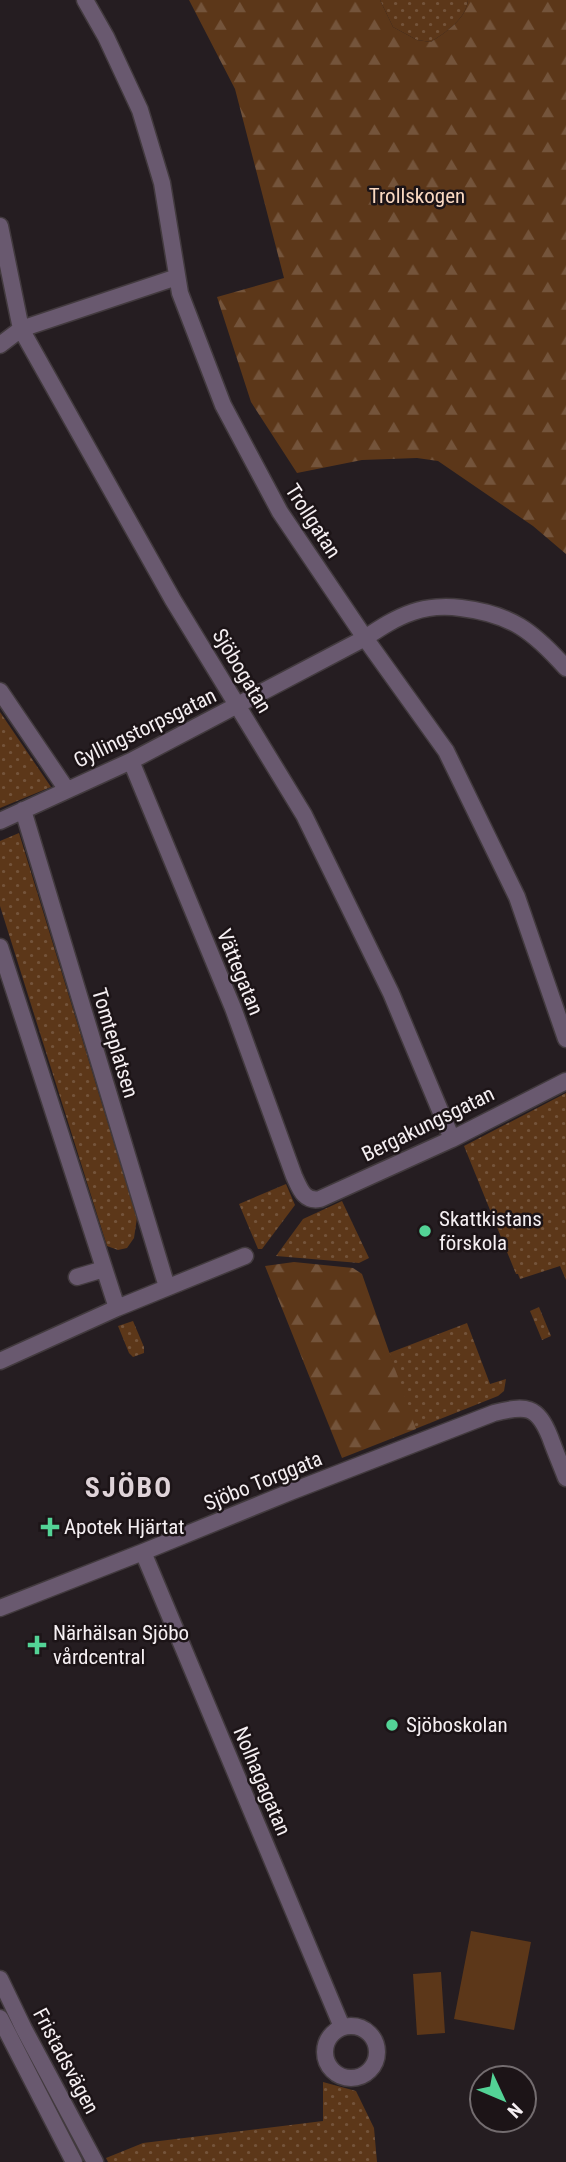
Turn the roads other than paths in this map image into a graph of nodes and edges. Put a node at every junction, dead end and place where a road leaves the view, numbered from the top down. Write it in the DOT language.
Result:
graph roads {
  1 [pos="85,0"];
  2 [pos="0,226"];
  3 [pos="177,276"];
  4 [pos="21,328"];
  5 [pos="0,345"];
  6 [pos="365,638"];
  7 [pos="566,668"];
  8 [pos="0,691"];
  9 [pos="238,705"];
  10 [pos="131,761"];
  11 [pos="67,790"];
  12 [pos="23,810"];
  13 [pos="0,821"];
  14 [pos="0,947"];
  15 [pos="566,1040"];
  16 [pos="566,1081"];
  17 [pos="452,1139"];
  18 [pos="308,1199"];
  19 [pos="245,1256"];
  20 [pos="104,1269"];
  21 [pos="77,1278"];
  22 [pos="167,1287"];
  23 [pos="117,1308"];
  24 [pos="0,1361"];
  25 [pos="566,1478"];
  26 [pos="143,1552"];
  27 [pos="0,1608"];
  28 [pos="0,1979"];
  29 [pos="0,2018"];
  30 [pos="342,2027"];
  31 [pos="74,2162"];
  32 [pos="95,2162"];
  1 -- 3 [label="street, Trollgatan"];
  2 -- 4 [label="street, Sjöbogatan"];
  3 -- 4 [label="street"];
  3 -- 6 [label="street, Trollgatan"];
  4 -- 5 [label="street"];
  4 -- 9 [label="street, Sjöbogatan"];
  6 -- 7 [label="street, Gyllingstorpsgatan"];
  6 -- 9 [label="street, Gyllingstorpsgatan"];
  6 -- 15 [label="street, Trollgatan"];
  8 -- 11 [label="street"];
  9 -- 10 [label="street, Gyllingstorpsgatan"];
  9 -- 17 [label="street, Sjöbogatan"];
  10 -- 11 [label="street, Gyllingstorpsgatan"];
  10 -- 18 [label="street, Vättegatan"];
  11 -- 12 [label="street, Gyllingstorpsgatan"];
  12 -- 13 [label="street, Gyllingstorpsgatan"];
  12 -- 22 [label="street, Tomteplatsen"];
  14 -- 20 [label="street"];
  16 -- 17 [label="street, Bergakungsgatan"];
  17 -- 18 [label="street, Bergakungsgatan"];
  19 -- 22 [label="street"];
  20 -- 21 [label="street"];
  20 -- 23 [label="street"];
  22 -- 23 [label="street"];
  23 -- 24 [label="street"];
  25 -- 26 [label="street, Sjöbo Torggata"];
  26 -- 27 [label="street, Sjöbo Torggata"];
  26 -- 30 [label="street, Nolhagagatan"];
  28 -- 32 [label="street, Fristadsvägen"];
  29 -- 31 [label="street, Fristadsvägen"];
}
